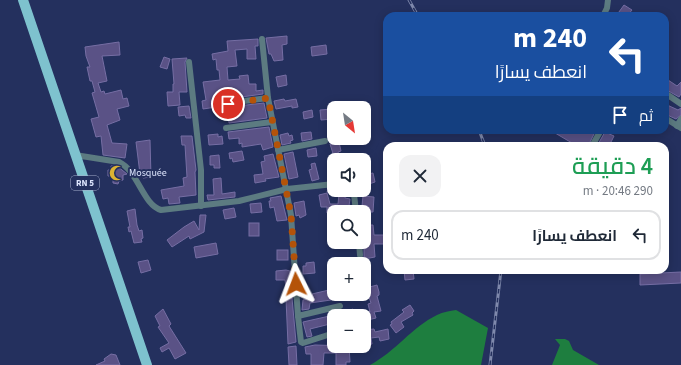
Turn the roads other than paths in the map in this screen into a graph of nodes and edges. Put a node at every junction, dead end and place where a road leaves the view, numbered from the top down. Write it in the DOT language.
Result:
graph roads {
  1 [pos="23,0"];
  2 [pos="608,0"];
  3 [pos="605,12"];
  4 [pos="262,39"];
  5 [pos="189,62"];
  6 [pos="669,96"];
  7 [pos="268,98"];
  8 [pos="228,104"];
  9 [pos="681,104"];
  10 [pos="681,119"];
  11 [pos="669,121"];
  12 [pos="272,122"];
  13 [pos="679,127"];
  14 [pos="226,128"];
  15 [pos="325,141"];
  16 [pos="278,150"];
  17 [pos="75,155"];
  18 [pos="327,185"];
  19 [pos="287,189"];
  20 [pos="201,206"];
  21 [pos="360,249"];
  22 [pos="360,256"];
  23 [pos="340,306"];
  24 [pos="298,316"];
  25 [pos="327,335"];
  26 [pos="147,365"];
  1 -- 17 [label="main road, RN 5"];
  2 -- 3 [label="street"];
  4 -- 7 [label="street"];
  5 -- 20 [label="street"];
  6 -- 9 [label="street"];
  7 -- 8 [label="street"];
  7 -- 12 [label="street"];
  10 -- 13 [label="street"];
  11 -- 13 [label="street"];
  12 -- 14 [label="street"];
  12 -- 16 [label="street"];
  15 -- 16 [label="street"];
  16 -- 19 [label="street"];
  17 -- 20 [label="street"];
  17 -- 26 [label="main road, RN 5"];
  18 -- 19 [label="street"];
  19 -- 20 [label="street"];
  19 -- 24 [label="street"];
  21 -- 22 [label="street"];
  23 -- 24 [label="street"];
  24 -- 25 [label="street"];
}
